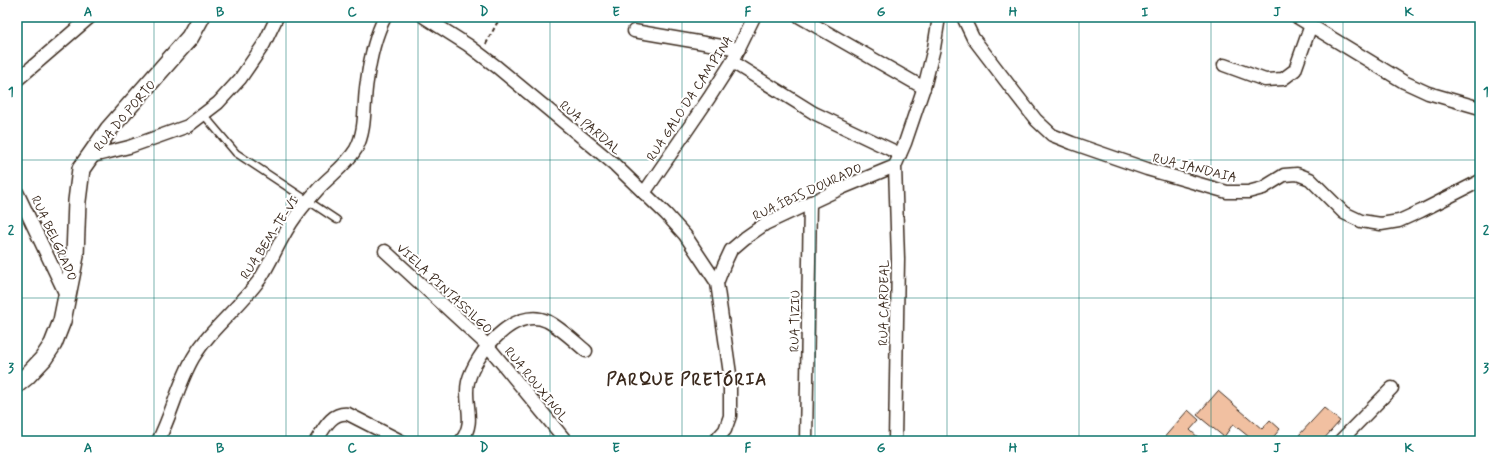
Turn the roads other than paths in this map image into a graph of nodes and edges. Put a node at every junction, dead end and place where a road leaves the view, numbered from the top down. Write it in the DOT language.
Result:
graph roads {
  1 [pos="90,17"];
  2 [pos="202,17"];
  3 [pos="277,17"];
  4 [pos="385,17"];
  5 [pos="424,17"];
  6 [pos="754,17"];
  7 [pos="800,17"];
  8 [pos="940,17"];
  9 [pos="963,17"];
  10 [pos="1297,17"];
  11 [pos="1311,25"];
  12 [pos="634,31"];
  13 [pos="739,49"];
  14 [pos="732,62"];
  15 [pos="1224,65"];
  16 [pos="17,80"];
  17 [pos="924,88"];
  18 [pos="1480,108"];
  19 [pos="203,114"];
  20 [pos="900,154"];
  21 [pos="89,157"];
  22 [pos="895,166"];
  23 [pos="1480,181"];
  24 [pos="17,192"];
  25 [pos="644,193"];
  26 [pos="308,201"];
  27 [pos="810,202"];
  28 [pos="337,220"];
  29 [pos="385,251"];
  30 [pos="717,283"];
  31 [pos="67,297"];
  32 [pos="487,345"];
  33 [pos="586,351"];
  34 [pos="17,384"];
  35 [pos="1392,388"];
  36 [pos="158,441"];
  37 [pos="316,441"];
  38 [pos="401,441"];
  39 [pos="461,441"];
  40 [pos="566,441"];
  41 [pos="715,441"];
  42 [pos="806,441"];
  43 [pos="895,441"];
  44 [pos="1340,441"];
  1 -- 16 [label="street"];
  2 -- 21 [label="street, RUA DO PORTO"];
  3 -- 19 [label="street"];
  4 -- 26 [label="street, RUA BEM-TE-VI"];
  5 -- 25 [label="street, RUA PARDAL"];
  6 -- 13 [label="street, RUA GALO DA CAMPINA"];
  7 -- 17 [label="street"];
  8 -- 17 [label="street"];
  9 -- 23 [label="street, RUA JANDAIA"];
  10 -- 11 [label="street"];
  11 -- 15 [label="street"];
  11 -- 18 [label="street"];
  12 -- 13 [label="street"];
  13 -- 14 [label="street, RUA GALO DA CAMPINA"];
  14 -- 20 [label="street"];
  14 -- 25 [label="street, RUA GALO DA CAMPINA"];
  17 -- 20 [label="street"];
  19 -- 21 [label="street"];
  19 -- 26 [label="lane"];
  20 -- 22 [label="street"];
  21 -- 31 [label="street, RUA DO PORTO"];
  22 -- 27 [label="street, RUA ÍBIS DOURADO"];
  22 -- 43 [label="street, RUA CARDEAL"];
  24 -- 31 [label="street, RUA BELGRADO"];
  25 -- 30 [label="street, RUA PARDAL"];
  26 -- 28 [label="lane"];
  26 -- 36 [label="street, RUA BEM-TE-VI"];
  27 -- 30 [label="street, RUA ÍBIS DOURADO"];
  27 -- 42 [label="street, RUA TIZIU"];
  29 -- 32 [label="street, VIELA PINTASSILGO"];
  30 -- 41 [label="street, RUA ÍBIS DOURADO"];
  31 -- 34 [label="street, RUA DO PORTO"];
  32 -- 33 [label="street"];
  32 -- 39 [label="street"];
  32 -- 40 [label="street, RUA ROUXINOL"];
  35 -- 44 [label="street"];
  37 -- 38 [label="street"];
}
